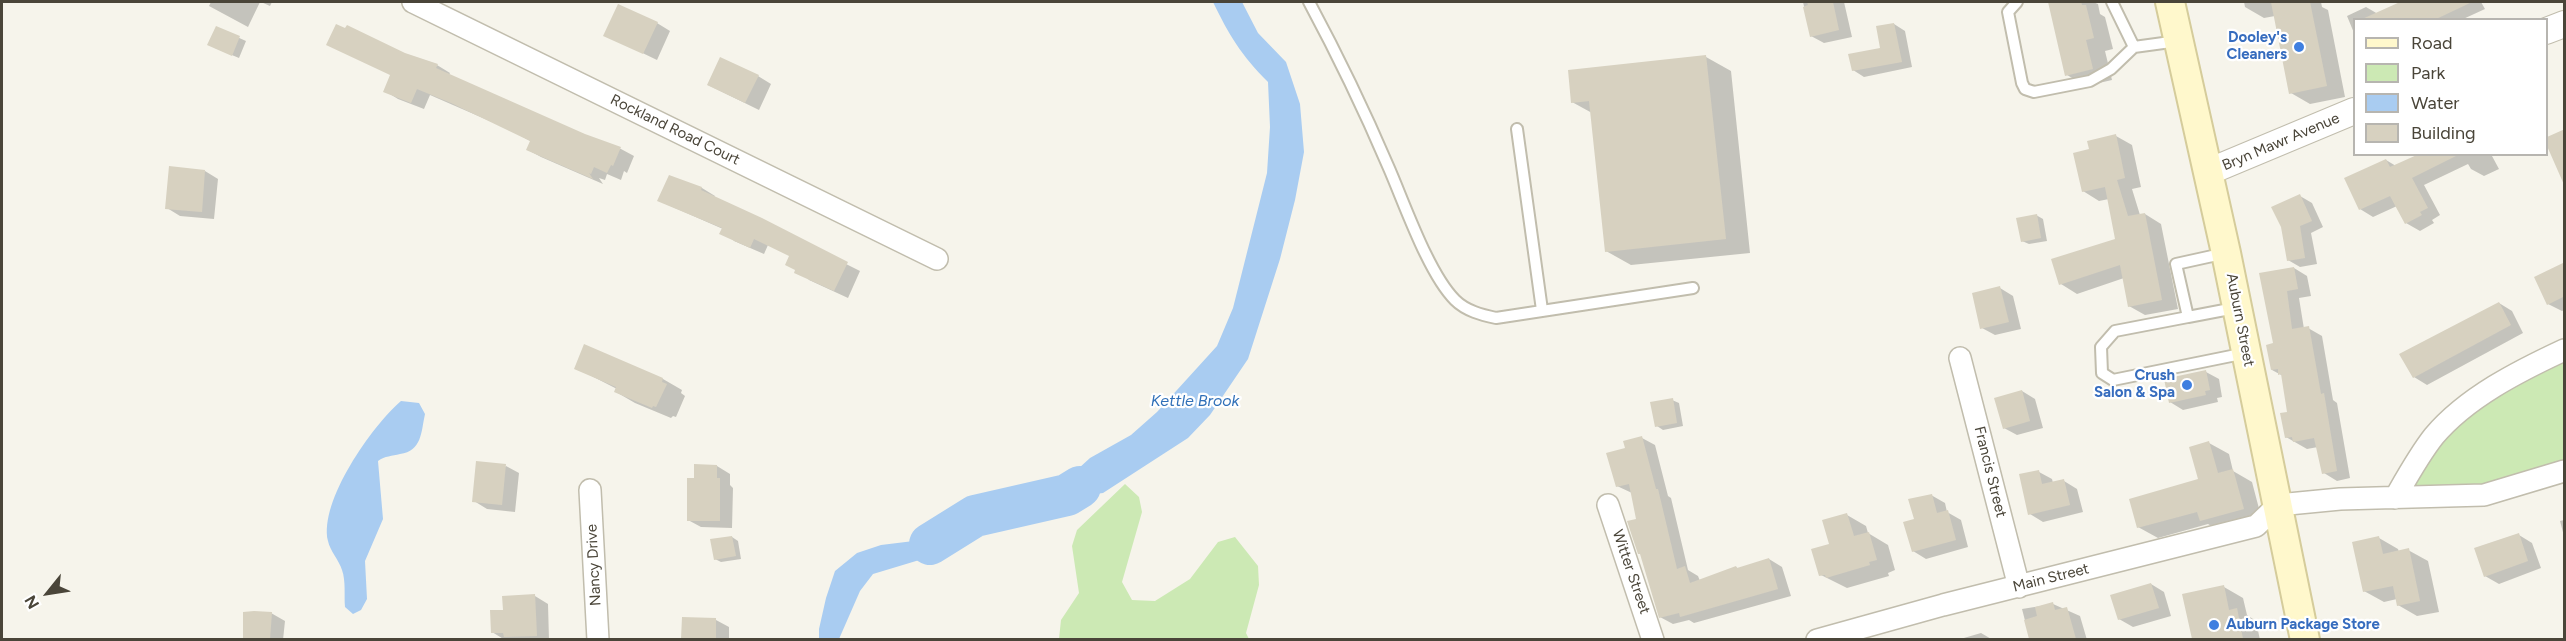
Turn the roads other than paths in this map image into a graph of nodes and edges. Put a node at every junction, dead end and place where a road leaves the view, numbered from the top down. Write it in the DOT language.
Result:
graph roads {
  1 [pos="413,2"];
  2 [pos="1310,2"];
  3 [pos="2017,2"];
  4 [pos="2112,2"];
  5 [pos="2170,2"];
  6 [pos="2565,24"];
  7 [pos="2548,31"];
  8 [pos="2178,41"];
  9 [pos="2134,47"];
  10 [pos="2353,112"];
  11 [pos="1517,129"];
  12 [pos="2208,172"];
  13 [pos="2226,253"];
  14 [pos="937,259"];
  15 [pos="1693,288"];
  16 [pos="2238,307"];
  17 [pos="1542,310"];
  18 [pos="2188,317"];
  19 [pos="2565,350"];
  20 [pos="2247,352"];
  21 [pos="1960,358"];
  22 [pos="2565,471"];
  23 [pos="590,490"];
  24 [pos="2395,498"];
  25 [pos="1608,505"];
  26 [pos="2278,505"];
  27 [pos="2019,587"];
  28 [pos="598,639"];
  29 [pos="1653,639"];
  30 [pos="1817,639"];
  31 [pos="2305,639"];
  1 -- 14 [label="street, Rockland Road Court"];
  2 -- 17 [label="lane"];
  3 -- 9 [label="lane"];
  4 -- 9 [label="lane"];
  5 -- 8 [label="main road, Auburn Street"];
  6 -- 7 [label="street"];
  8 -- 9 [label="lane"];
  8 -- 12 [label="main road, Auburn Street"];
  10 -- 12 [label="street, Bryn Mawr Avenue"];
  11 -- 17 [label="lane"];
  12 -- 13 [label="main road, Auburn Street"];
  13 -- 16 [label="main road, Auburn Street"];
  13 -- 18 [label="lane"];
  15 -- 17 [label="lane"];
  16 -- 18 [label="lane"];
  16 -- 20 [label="main road, Auburn Street"];
  18 -- 20 [label="lane"];
  19 -- 24 [label="street"];
  20 -- 26 [label="main road, Auburn Street"];
  21 -- 27 [label="street, Francis Street"];
  22 -- 24 [label="street"];
  23 -- 28 [label="street, Nancy Drive"];
  24 -- 26 [label="street"];
  25 -- 29 [label="street, Witter Street"];
  26 -- 27 [label="street, Main Street"];
  26 -- 31 [label="main road, Auburn Street"];
  27 -- 30 [label="street, Main Street"];
}
